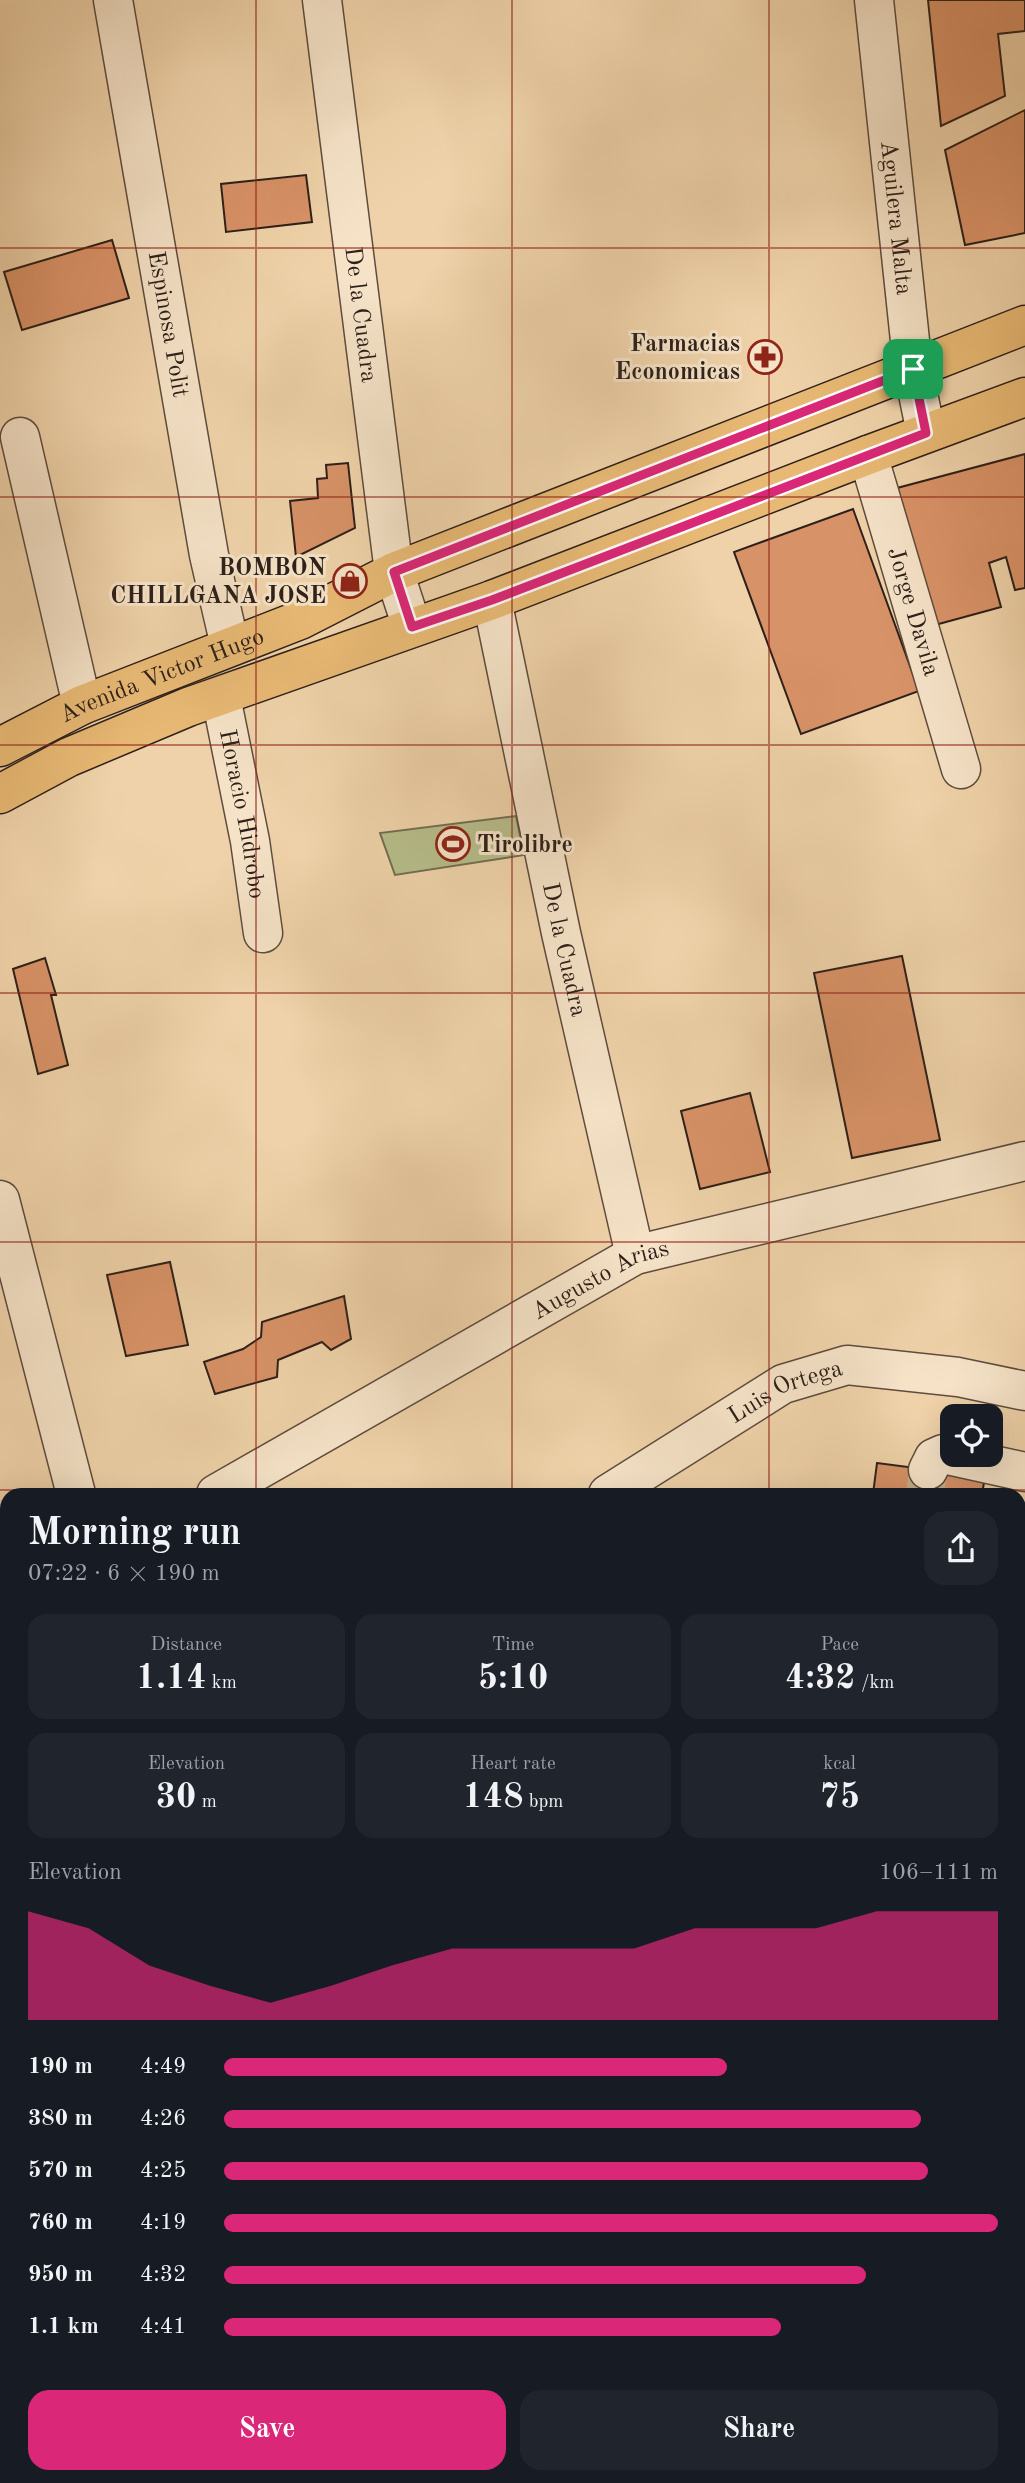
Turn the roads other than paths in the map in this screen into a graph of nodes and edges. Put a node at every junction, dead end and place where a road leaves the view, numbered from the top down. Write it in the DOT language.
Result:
graph roads {
  1 [pos="113,0"];
  2 [pos="322,0"];
  3 [pos="874,0"];
  4 [pos="1025,325"];
  5 [pos="913,369"];
  6 [pos="1025,397"];
  7 [pos="926,433"];
  8 [pos="20,437"];
  9 [pos="868,455"];
  10 [pos="394,572"];
  11 [pos="492,600"];
  12 [pos="412,627"];
  13 [pos="230,646"];
  14 [pos="221,697"];
  15 [pos="82,705"];
  16 [pos="0,747"];
  17 [pos="961,769"];
  18 [pos="0,794"];
  19 [pos="263,933"];
  20 [pos="1025,1161"];
  21 [pos="0,1200"];
  22 [pos="635,1255"];
  23 [pos="1025,1391"];
  24 [pos="928,1470"];
  25 [pos="1025,1472"];
  26 [pos="74,1488"];
  27 [pos="227,1488"];
  28 [pos="618,1488"];
  1 -- 13 [label="street, Espinosa Polit"];
  2 -- 10 [label="street, De la Cuadra"];
  3 -- 5 [label="street, Aguilera Malta"];
  4 -- 5 [label="main road, Avenida Victor Hugo"];
  5 -- 7 [label="street, Aguilera Malta"];
  5 -- 10 [label="main road, Avenida Victor Hugo"];
  6 -- 7 [label="main road, Avenida Victor Hugo"];
  7 -- 9 [label="main road, Avenida Victor Hugo"];
  8 -- 15 [label="street"];
  9 -- 11 [label="main road, Avenida Victor Hugo"];
  9 -- 17 [label="street, Jorge Davila"];
  10 -- 12 [label="street, De la Cuadra"];
  10 -- 13 [label="main road, Avenida Victor Hugo"];
  11 -- 12 [label="main road, Avenida Victor Hugo"];
  11 -- 22 [label="street, De la Cuadra"];
  12 -- 14 [label="main road, Avenida Victor Hugo"];
  13 -- 15 [label="main road, Avenida Victor Hugo"];
  14 -- 18 [label="main road, Avenida Victor Hugo"];
  14 -- 19 [label="street, Horacio Hidrobo"];
  15 -- 16 [label="main road, Avenida Victor Hugo"];
  20 -- 22 [label="street, Augusto Arias"];
  21 -- 26 [label="street"];
  22 -- 27 [label="street, Augusto Arias"];
  23 -- 28 [label="street, Luis Ortega"];
  24 -- 25 [label="street"];
}
